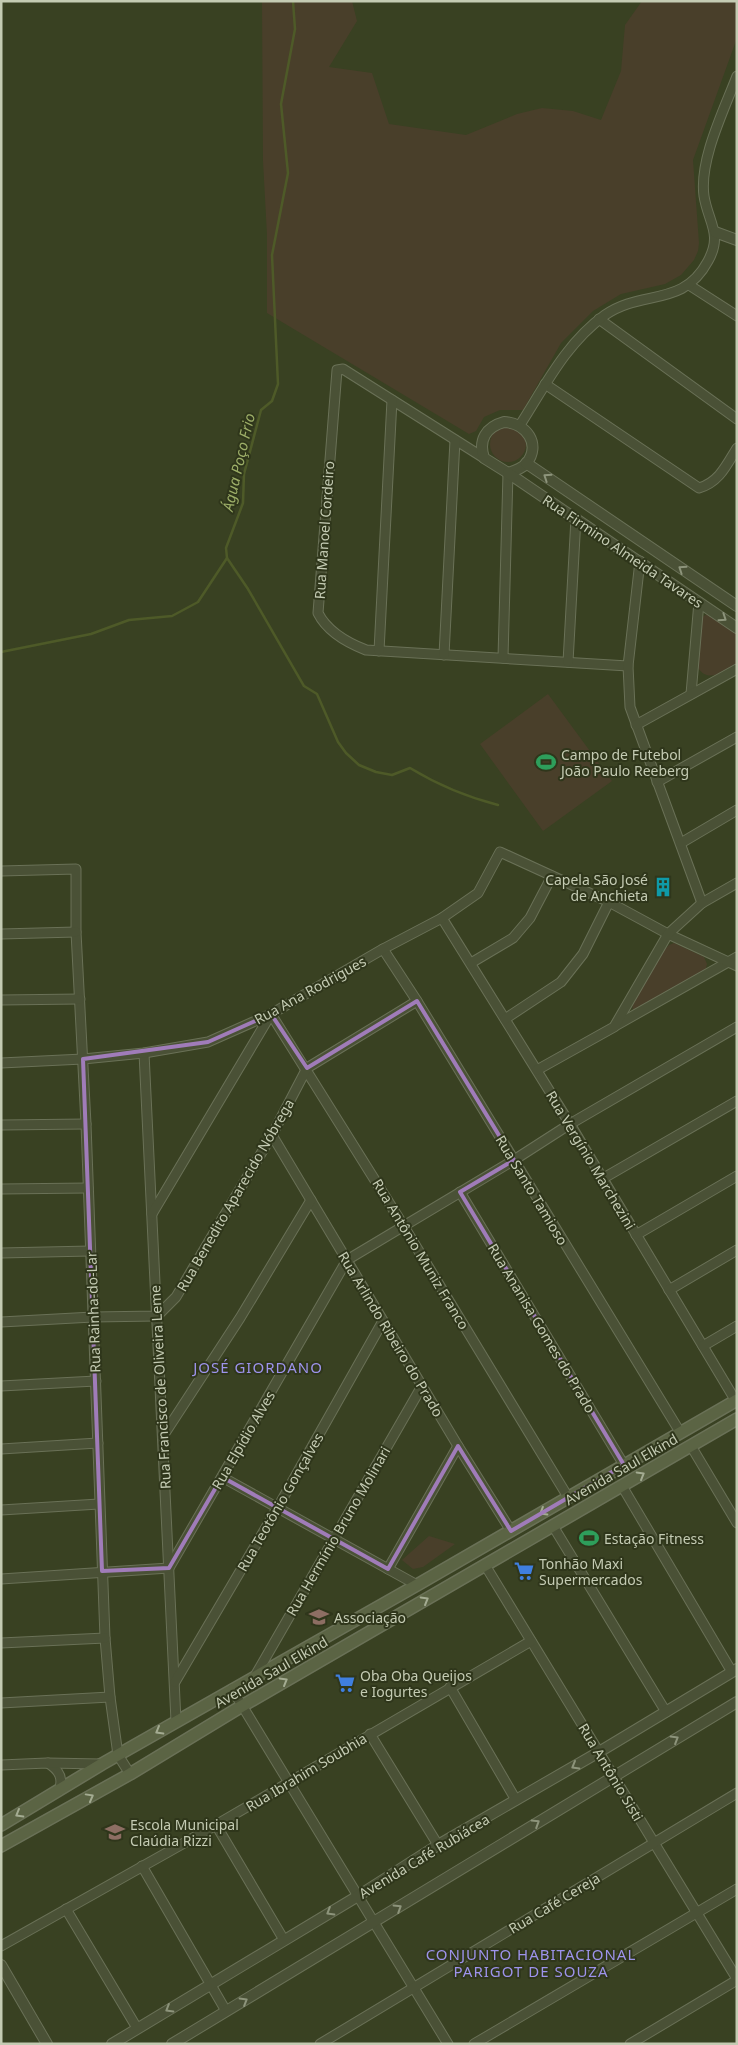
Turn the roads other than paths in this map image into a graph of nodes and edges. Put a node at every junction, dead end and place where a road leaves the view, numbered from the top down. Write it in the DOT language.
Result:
graph roads {
  1 [pos="737,76"];
  2 [pos="715,232"];
  3 [pos="737,240"];
  4 [pos="690,285"];
  5 [pos="737,316"];
  6 [pos="599,319"];
  7 [pos="335,372"];
  8 [pos="545,384"];
  9 [pos="392,400"];
  10 [pos="737,419"];
  11 [pos="520,425"];
  12 [pos="455,440"];
  13 [pos="737,448"];
  14 [pos="484,458"];
  15 [pos="526,463"];
  16 [pos="508,473"];
  17 [pos="576,518"];
  18 [pos="640,561"];
  19 [pos="699,602"];
  20 [pos="737,606"];
  21 [pos="737,628"];
  22 [pos="379,651"];
  23 [pos="444,655"];
  24 [pos="503,658"];
  25 [pos="568,662"];
  26 [pos="628,666"];
  27 [pos="737,669"];
  28 [pos="691,694"];
  29 [pos="636,725"];
  30 [pos="737,736"];
  31 [pos="657,782"];
  32 [pos="737,810"];
  33 [pos="681,843"];
  34 [pos="1,871"];
  35 [pos="552,876"];
  36 [pos="737,883"];
  37 [pos="609,902"];
  38 [pos="702,903"];
  39 [pos="442,918"];
  40 [pos="76,932"];
  41 [pos="1,934"];
  42 [pos="668,934"];
  43 [pos="383,948"];
  44 [pos="734,962"];
  45 [pos="471,963"];
  46 [pos="80,999"];
  47 [pos="1,1000"];
  48 [pos="417,1001"];
  49 [pos="271,1014"];
  50 [pos="505,1019"];
  51 [pos="614,1027"];
  52 [pos="737,1027"];
  53 [pos="144,1053"];
  54 [pos="84,1059"];
  55 [pos="1,1064"];
  56 [pos="307,1068"];
  57 [pos="537,1070"];
  58 [pos="737,1101"];
  59 [pos="86,1124"];
  60 [pos="570,1124"];
  61 [pos="1,1125"];
  62 [pos="272,1135"];
  63 [pos="514,1160"];
  64 [pos="737,1176"];
  65 [pos="602,1179"];
  66 [pos="88,1188"];
  67 [pos="1,1189"];
  68 [pos="460,1192"];
  69 [pos="311,1200"];
  70 [pos="152,1214"];
  71 [pos="403,1225"];
  72 [pos="636,1235"];
  73 [pos="737,1250"];
  74 [pos="90,1251"];
  75 [pos="1,1253"];
  76 [pos="347,1260"];
  77 [pos="669,1290"];
  78 [pos="157,1316"];
  79 [pos="93,1317"];
  80 [pos="383,1321"];
  81 [pos="1,1322"];
  82 [pos="737,1326"];
  83 [pos="703,1346"];
  84 [pos="96,1381"];
  85 [pos="1,1386"];
  86 [pos="422,1386"];
  87 [pos="736,1401"];
  88 [pos="737,1419"];
  89 [pos="680,1432"];
  90 [pos="163,1436"];
  91 [pos="98,1443"];
  92 [pos="458,1446"];
  93 [pos="691,1446"];
  94 [pos="1,1449"];
  95 [pos="624,1464"];
  96 [pos="222,1477"];
  97 [pos="622,1486"];
  98 [pos="568,1497"];
  99 [pos="100,1504"];
  100 [pos="278,1507"];
  101 [pos="1,1510"];
  102 [pos="737,1523"];
  103 [pos="553,1526"];
  104 [pos="511,1531"];
  105 [pos="334,1538"];
  106 [pos="485,1565"];
  107 [pos="169,1568"];
  108 [pos="388,1569"];
  109 [pos="102,1571"];
  110 [pos="1,1579"];
  111 [pos="417,1585"];
  112 [pos="105,1638"];
  113 [pos="531,1641"];
  114 [pos="1,1643"];
  115 [pos="734,1670"];
  116 [pos="255,1676"];
  117 [pos="174,1682"];
  118 [pos="450,1687"];
  119 [pos="232,1689"];
  120 [pos="110,1697"];
  121 [pos="737,1702"];
  122 [pos="1,1703"];
  123 [pos="242,1706"];
  124 [pos="666,1712"];
  125 [pos="176,1722"];
  126 [pos="370,1734"];
  127 [pos="599,1752"];
  128 [pos="118,1755"];
  129 [pos="47,1763"];
  130 [pos="102,1764"];
  131 [pos="1,1765"];
  132 [pos="130,1774"];
  133 [pos="613,1776"];
  134 [pos="288,1782"];
  135 [pos="59,1791"];
  136 [pos="737,1793"];
  137 [pos="516,1800"];
  138 [pos="1,1825"];
  139 [pos="216,1825"];
  140 [pos="654,1843"];
  141 [pos="438,1845"];
  142 [pos="1,1846"];
  143 [pos="142,1866"];
  144 [pos="737,1890"];
  145 [pos="358,1896"];
  146 [pos="66,1909"];
  147 [pos="697,1914"];
  148 [pos="374,1923"];
  149 [pos="284,1940"];
  150 [pos="1,1946"];
  151 [pos="1,1965"];
  152 [pos="737,1979"];
  153 [pos="211,1984"];
  154 [pos="414,1987"];
  155 [pos="226,2011"];
  156 [pos="137,2028"];
  157 [pos="47,2044"];
  158 [pos="112,2044"];
  159 [pos="172,2044"];
  160 [pos="320,2044"];
  161 [pos="448,2044"];
  162 [pos="474,2044"];
  163 [pos="630,2044"];
  1 -- 2 [label="street"];
  2 -- 3 [label="street"];
  2 -- 4 [label="street"];
  4 -- 5 [label="street"];
  4 -- 6 [label="street"];
  6 -- 8 [label="street"];
  6 -- 10 [label="street"];
  7 -- 9 [label="street, Rua Firmino Almeida Tavares"];
  7 -- 22 [label="street, Rua Manoel Cordeiro"];
  8 -- 11 [label="street"];
  8 -- 13 [label="street"];
  9 -- 12 [label="street, Rua Firmino Almeida Tavares"];
  9 -- 22 [label="street"];
  11 -- 14 [label="street"];
  11 -- 15 [label="street"];
  12 -- 14 [label="street, Rua Firmino Almeida Tavares"];
  12 -- 23 [label="street"];
  14 -- 16 [label="street, Rua Firmino Almeida Tavares"];
  15 -- 16 [label="street"];
  20 -- 15 [label="street, Rua Firmino Almeida Tavares, one-way"];
  16 -- 17 [label="street, Rua Firmino Almeida Tavares"];
  16 -- 24 [label="street"];
  17 -- 18 [label="street, Rua Firmino Almeida Tavares"];
  17 -- 25 [label="street"];
  18 -- 19 [label="street, Rua Firmino Almeida Tavares"];
  18 -- 26 [label="street"];
  19 -- 21 [label="street, Rua Firmino Almeida Tavares, one-way"];
  19 -- 28 [label="street"];
  22 -- 23 [label="street, Rua Manoel Cordeiro"];
  23 -- 24 [label="street, Rua Manoel Cordeiro"];
  24 -- 25 [label="street, Rua Manoel Cordeiro"];
  25 -- 26 [label="street, Rua Manoel Cordeiro"];
  26 -- 29 [label="street"];
  27 -- 28 [label="street"];
  28 -- 29 [label="street"];
  29 -- 31 [label="street"];
  30 -- 31 [label="street"];
  31 -- 33 [label="street"];
  32 -- 33 [label="street"];
  33 -- 38 [label="street"];
  34 -- 40 [label="street, Rua Rainha-do-Lar"];
  35 -- 37 [label="street"];
  35 -- 39 [label="street, Rua Ana Rodrigues"];
  35 -- 45 [label="street"];
  36 -- 38 [label="street"];
  37 -- 42 [label="street"];
  37 -- 50 [label="street"];
  38 -- 42 [label="street"];
  39 -- 43 [label="street, Rua Ana Rodrigues"];
  39 -- 45 [label="street, Rua Vergínio Marchezini"];
  40 -- 41 [label="street"];
  40 -- 46 [label="street, Rua Rainha-do-Lar"];
  42 -- 44 [label="street"];
  42 -- 51 [label="street"];
  43 -- 48 [label="street, Rua Santo Tamioso"];
  43 -- 49 [label="street, Rua Ana Rodrigues"];
  44 -- 51 [label="street"];
  45 -- 50 [label="street, Rua Vergínio Marchezini"];
  46 -- 47 [label="street"];
  46 -- 54 [label="street, Rua Rainha-do-Lar"];
  48 -- 56 [label="street"];
  48 -- 63 [label="street, Rua Santo Tamioso"];
  49 -- 53 [label="street, Rua Ana Rodrigues"];
  49 -- 56 [label="street, Rua Antônio Muniz Franco"];
  49 -- 70 [label="street"];
  50 -- 57 [label="street, Rua Vergínio Marchezini"];
  51 -- 57 [label="street"];
  52 -- 60 [label="street"];
  53 -- 54 [label="street, Rua Ana Rodrigues"];
  53 -- 70 [label="street, Rua Francisco de Oliveira Leme"];
  54 -- 55 [label="street, Rua Ana Rodrigues"];
  54 -- 59 [label="street, Rua Rainha-do-Lar"];
  56 -- 62 [label="street, Rua Benedito Aparecido Nóbrega"];
  56 -- 71 [label="street, Rua Antônio Muniz Franco"];
  57 -- 60 [label="street, Rua Vergínio Marchezini"];
  58 -- 65 [label="street"];
  59 -- 61 [label="street"];
  59 -- 66 [label="street, Rua Rainha-do-Lar"];
  60 -- 63 [label="street"];
  60 -- 65 [label="street, Rua Vergínio Marchezini"];
  62 -- 69 [label="street, Rua Arlindo Ribeiro do Prado"];
  62 -- 78 [label="street, Rua Benedito Aparecido Nóbrega"];
  63 -- 68 [label="street"];
  63 -- 89 [label="street, Rua Santo Tamioso"];
  64 -- 72 [label="street"];
  65 -- 72 [label="street, Rua Vergínio Marchezini"];
  66 -- 67 [label="street"];
  66 -- 74 [label="street, Rua Rainha-do-Lar"];
  68 -- 71 [label="street"];
  68 -- 95 [label="street, Rua Ananisa Gomes do Prado"];
  69 -- 76 [label="street, Rua Arlindo Ribeiro do Prado"];
  69 -- 90 [label="street"];
  70 -- 78 [label="street, Rua Francisco de Oliveira Leme"];
  71 -- 76 [label="street"];
  71 -- 98 [label="street, Rua Antônio Muniz Franco"];
  72 -- 77 [label="street, Rua Vergínio Marchezini"];
  73 -- 77 [label="street"];
  74 -- 75 [label="street"];
  74 -- 79 [label="street, Rua Rainha-do-Lar"];
  76 -- 80 [label="street, Rua Arlindo Ribeiro do Prado"];
  76 -- 96 [label="street, Rua Elpídio Alves"];
  77 -- 83 [label="street, Rua Vergínio Marchezini"];
  78 -- 79 [label="street"];
  78 -- 90 [label="street, Rua Francisco de Oliveira Leme"];
  79 -- 81 [label="street"];
  79 -- 84 [label="street, Rua Rainha-do-Lar"];
  80 -- 86 [label="street, Rua Arlindo Ribeiro do Prado"];
  80 -- 100 [label="street, Rua Teotônio Gonçalves"];
  82 -- 83 [label="street"];
  83 -- 87 [label="street, Rua Vergínio Marchezini"];
  84 -- 85 [label="street"];
  84 -- 91 [label="street, Rua Rainha-do-Lar"];
  86 -- 92 [label="street, Rua Arlindo Ribeiro do Prado"];
  86 -- 105 [label="street, Rua Hermínio Bruno Molinari"];
  87 -- 89 [label="main road, Avenida Saul Elkind"];
  88 -- 93 [label="main road, Avenida Saul Elkind"];
  89 -- 95 [label="main road, Avenida Saul Elkind"];
  90 -- 107 [label="street, Rua Francisco de Oliveira Leme"];
  91 -- 94 [label="street"];
  91 -- 99 [label="street, Rua Rainha-do-Lar"];
  92 -- 104 [label="street, Rua Arlindo Ribeiro do Prado"];
  92 -- 108 [label="street"];
  97 -- 93 [label="main road, Avenida Saul Elkind, one-way"];
  93 -- 102 [label="street"];
  95 -- 98 [label="main road, Avenida Saul Elkind"];
  96 -- 100 [label="street"];
  96 -- 107 [label="street, Rua Elpídio Alves"];
  97 -- 103 [label="main road, Avenida Saul Elkind"];
  97 -- 115 [label="street"];
  98 -- 104 [label="main road, Avenida Saul Elkind, one-way"];
  99 -- 101 [label="street"];
  99 -- 109 [label="street, Rua Rainha-do-Lar"];
  100 -- 105 [label="street"];
  100 -- 117 [label="street, Rua Teotônio Gonçalves"];
  103 -- 106 [label="main road, Avenida Saul Elkind"];
  103 -- 124 [label="street"];
  104 -- 111 [label="main road, Avenida Saul Elkind"];
  105 -- 108 [label="street"];
  105 -- 116 [label="street, Rua Hermínio Bruno Molinari"];
  106 -- 113 [label="street, Rua Antônio Sisti"];
  123 -- 106 [label="main road, Avenida Saul Elkind, one-way"];
  107 -- 109 [label="street"];
  107 -- 117 [label="street, Rua Francisco de Oliveira Leme"];
  108 -- 111 [label="street"];
  109 -- 110 [label="street"];
  109 -- 112 [label="street, Rua Rainha-do-Lar"];
  111 -- 116 [label="main road, Avenida Saul Elkind"];
  112 -- 114 [label="street"];
  112 -- 120 [label="street, Rua Rainha-do-Lar"];
  113 -- 118 [label="street, Rua Ibrahim Soubhia"];
  113 -- 127 [label="street, Rua Antônio Sisti"];
  115 -- 124 [label="street, Avenida Café Rubiácea"];
  116 -- 119 [label="main road, Avenida Saul Elkind"];
  117 -- 125 [label="street, Rua Francisco de Oliveira Leme"];
  118 -- 126 [label="street, Rua Ibrahim Soubhia"];
  118 -- 137 [label="street"];
  119 -- 123 [label="street"];
  119 -- 125 [label="main road, Avenida Saul Elkind"];
  120 -- 122 [label="street"];
  120 -- 128 [label="street, Rua Rainha-do-Lar"];
  133 -- 121 [label="street, one-way"];
  123 -- 132 [label="main road, Avenida Saul Elkind"];
  123 -- 134 [label="street"];
  124 -- 127 [label="street, Avenida Café Rubiácea"];
  125 -- 128 [label="main road, Avenida Saul Elkind, one-way"];
  126 -- 134 [label="street, Rua Ibrahim Soubhia"];
  126 -- 141 [label="street"];
  127 -- 133 [label="street, Rua Antônio Sisti"];
  127 -- 137 [label="street, Avenida Café Rubiácea, one-way"];
  128 -- 130 [label="main road, Avenida Saul Elkind"];
  128 -- 132 [label="street"];
  129 -- 130 [label="street"];
  129 -- 131 [label="street"];
  129 -- 135 [label="street"];
  130 -- 135 [label="main road, Avenida Saul Elkind"];
  142 -- 132 [label="main road, Avenida Saul Elkind, one-way"];
  133 -- 140 [label="street, Rua Antônio Sisti"];
  148 -- 133 [label="street, one-way"];
  134 -- 139 [label="street, Rua Ibrahim Soubhia"];
  134 -- 145 [label="street"];
  135 -- 138 [label="main road, Avenida Saul Elkind, one-way"];
  136 -- 140 [label="street, Rua Café Cereja"];
  137 -- 141 [label="street, Avenida Café Rubiácea"];
  139 -- 143 [label="street, Rua Ibrahim Soubhia"];
  139 -- 149 [label="street"];
  140 -- 147 [label="street, Rua Antônio Sisti"];
  140 -- 154 [label="street, Rua Café Cereja"];
  141 -- 145 [label="street, Avenida Café Rubiácea"];
  143 -- 146 [label="street, Rua Ibrahim Soubhia"];
  143 -- 153 [label="street"];
  144 -- 147 [label="street"];
  145 -- 148 [label="street"];
  145 -- 149 [label="street, Avenida Café Rubiácea, one-way"];
  146 -- 150 [label="street, Rua Ibrahim Soubhia"];
  146 -- 156 [label="street"];
  147 -- 152 [label="street, Rua Antônio Sisti"];
  147 -- 162 [label="street"];
  148 -- 154 [label="street"];
  155 -- 148 [label="street, one-way"];
  149 -- 153 [label="street, Avenida Café Rubiácea"];
  151 -- 157 [label="street"];
  152 -- 163 [label="street"];
  153 -- 155 [label="street"];
  153 -- 156 [label="street, Avenida Café Rubiácea, one-way"];
  154 -- 160 [label="street, Rua Café Cereja"];
  154 -- 161 [label="street"];
  155 -- 159 [label="street"];
  156 -- 158 [label="street, Avenida Café Rubiácea"];
}
